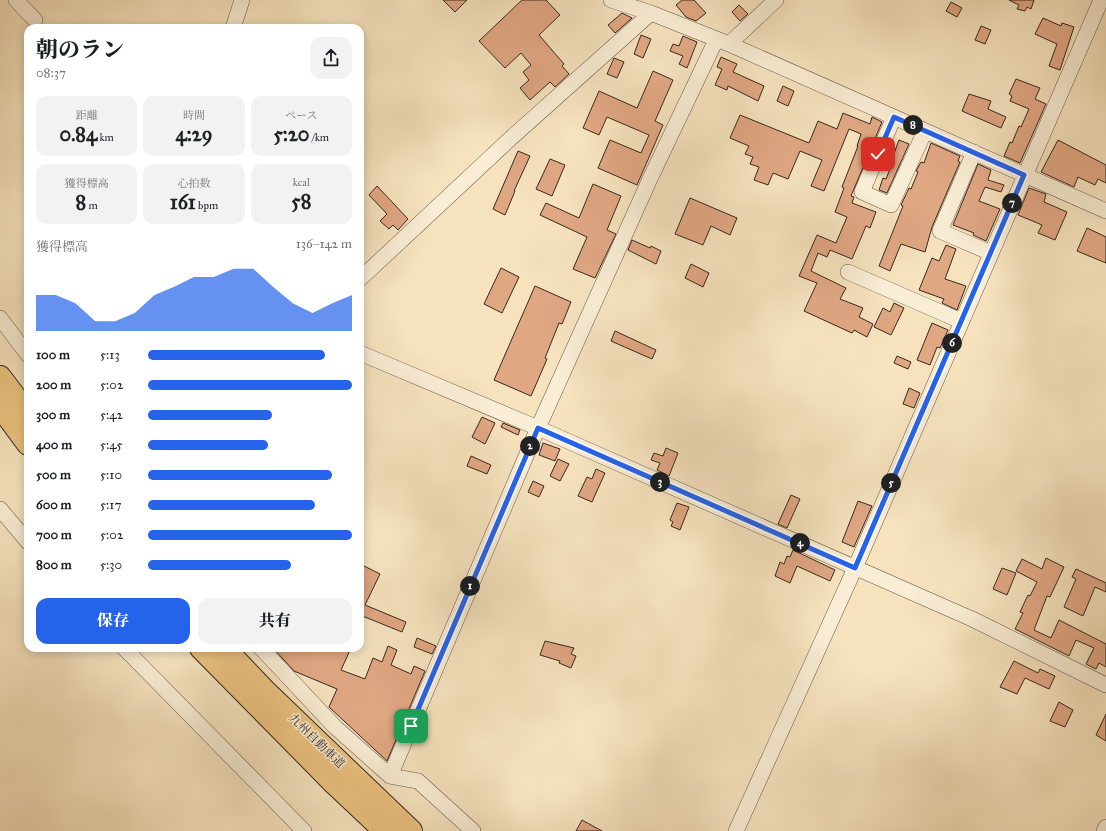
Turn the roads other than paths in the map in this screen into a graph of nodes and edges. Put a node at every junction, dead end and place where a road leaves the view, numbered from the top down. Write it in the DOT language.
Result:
graph roads {
  1 [pos="16,0"];
  2 [pos="242,0"];
  3 [pos="611,0"];
  4 [pos="776,0"];
  5 [pos="1101,0"];
  6 [pos="651,13"];
  7 [pos="35,20"];
  8 [pos="234,24"];
  9 [pos="722,42"];
  10 [pos="894,117"];
  11 [pos="925,131"];
  12 [pos="974,152"];
  13 [pos="1024,175"];
  14 [pos="1106,211"];
  15 [pos="991,253"];
  16 [pos="848,272"];
  17 [pos="364,275"];
  18 [pos="0,318"];
  19 [pos="961,322"];
  20 [pos="24,350"];
  21 [pos="364,355"];
  22 [pos="0,377"];
  23 [pos="0,406"];
  24 [pos="24,409"];
  25 [pos="538,428"];
  26 [pos="24,439"];
  27 [pos="0,509"];
  28 [pos="24,537"];
  29 [pos="855,568"];
  30 [pos="128,652"];
  31 [pos="205,652"];
  32 [pos="228,652"];
  33 [pos="265,652"];
  34 [pos="1106,685"];
  35 [pos="390,776"];
  36 [pos="1106,827"];
  37 [pos="304,831"];
  38 [pos="384,831"];
  39 [pos="411,831"];
  40 [pos="473,831"];
  41 [pos="736,831"];
  42 [pos="1104,831"];
  1 -- 7 [label="street"];
  2 -- 8 [label="street"];
  3 -- 6 [label="street"];
  4 -- 9 [label="street"];
  5 -- 13 [label="street"];
  6 -- 9 [label="street"];
  6 -- 17 [label="street"];
  9 -- 10 [label="street"];
  9 -- 25 [label="street"];
  10 -- 11 [label="street"];
  10 -- 11 [label="street"];
  11 -- 12 [label="street"];
  12 -- 13 [label="street"];
  12 -- 15 [label="street"];
  13 -- 14 [label="street"];
  13 -- 15 [label="street"];
  15 -- 19 [label="street"];
  16 -- 19 [label="street"];
  18 -- 20 [label="street"];
  19 -- 29 [label="street"];
  21 -- 25 [label="street"];
  22 -- 24 [label="highway"];
  23 -- 26 [label="highway"];
  25 -- 29 [label="street"];
  25 -- 35 [label="street"];
  27 -- 28 [label="street"];
  29 -- 34 [label="street"];
  29 -- 41 [label="street"];
  30 -- 37 [label="street"];
  31 -- 38 [label="highway, 九州自動車道"];
  32 -- 39 [label="highway, 九州自動車道"];
  33 -- 35 [label="street"];
  35 -- 40 [label="street"];
  36 -- 42 [label="street"];
}
